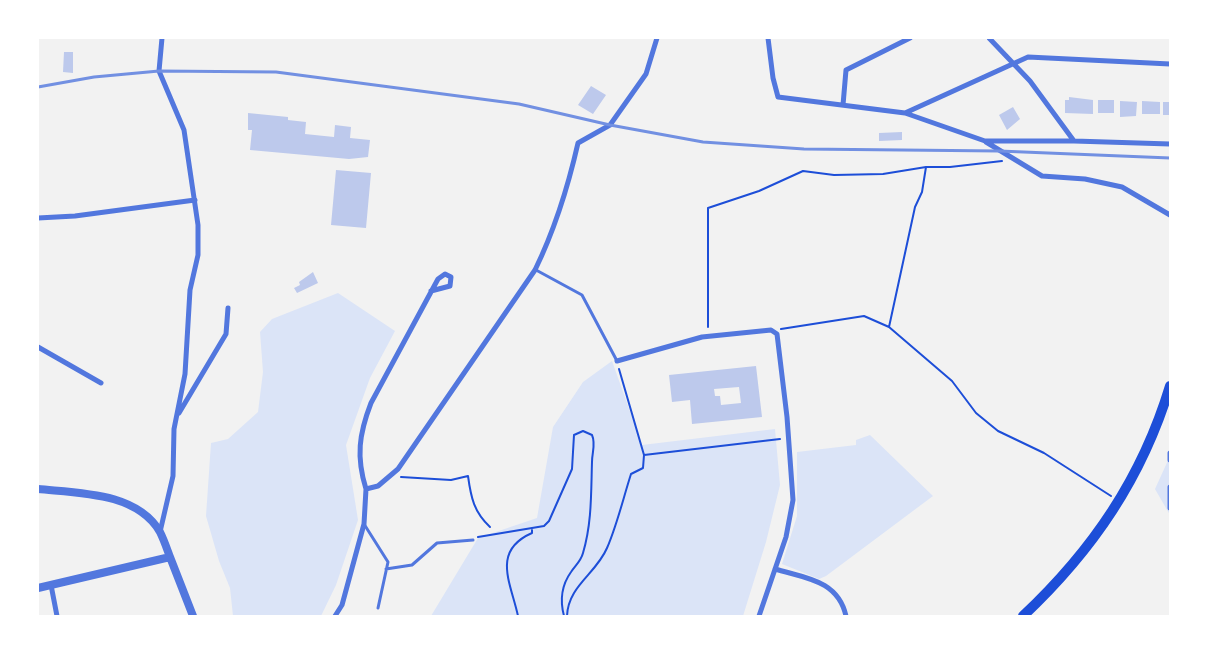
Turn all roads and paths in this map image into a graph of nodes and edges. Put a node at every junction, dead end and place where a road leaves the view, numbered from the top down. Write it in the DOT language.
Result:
graph roads {
  1 [pos="162,38"];
  2 [pos="657,38"];
  3 [pos="768,38"];
  4 [pos="910,38"];
  5 [pos="989,38"];
  6 [pos="1011,63"];
  7 [pos="1170,64"];
  8 [pos="844,105"];
  9 [pos="905,113"];
  10 [pos="985,141"];
  11 [pos="1074,141"];
  12 [pos="1170,144"];
  13 [pos="1011,159"];
  14 [pos="926,167"];
  15 [pos="196,200"];
  16 [pos="1170,215"];
  17 [pos="38,218"];
  18 [pos="535,270"];
  19 [pos="431,292"];
  20 [pos="228,308"];
  21 [pos="716,327"];
  22 [pos="889,327"];
  23 [pos="774,332"];
  24 [pos="38,347"];
  25 [pos="617,361"];
  26 [pos="102,383"];
  27 [pos="1170,386"];
  28 [pos="1166,411"];
  29 [pos="176,418"];
  30 [pos="789,438"];
  31 [pos="1170,453"];
  32 [pos="644,455"];
  33 [pos="1170,460"];
  34 [pos="391,475"];
  35 [pos="1170,487"];
  36 [pos="38,489"];
  37 [pos="366,489"];
  38 [pos="1119,501"];
  39 [pos="1170,508"];
  40 [pos="364,524"];
  41 [pos="490,527"];
  42 [pos="532,530"];
  43 [pos="160,532"];
  44 [pos="473,540"];
  45 [pos="170,557"];
  46 [pos="386,569"];
  47 [pos="775,569"];
  48 [pos="51,585"];
  49 [pos="38,588"];
  50 [pos="378,608"];
  51 [pos="57,616"];
  52 [pos="193,616"];
  53 [pos="335,616"];
  54 [pos="518,616"];
  55 [pos="564,616"];
  56 [pos="567,616"];
  57 [pos="759,616"];
  58 [pos="846,616"];
  59 [pos="1023,616"];
  1 -- 15 [label="street"];
  2 -- 18 [label="street"];
  3 -- 8 [label="street"];
  4 -- 8 [label="street"];
  5 -- 6 [label="street"];
  6 -- 7 [label="street"];
  6 -- 9 [label="street"];
  6 -- 11 [label="street"];
  8 -- 9 [label="street"];
  9 -- 10 [label="street"];
  10 -- 11 [label="street"];
  10 -- 13 [label="street"];
  11 -- 12 [label="street"];
  13 -- 14 [label="path"];
  13 -- 16 [label="street"];
  14 -- 21 [label="path"];
  14 -- 22 [label="path"];
  15 -- 17 [label="street"];
  15 -- 29 [label="street"];
  18 -- 25 [label="lane"];
  18 -- 34 [label="street"];
  19 -- 37 [label="street"];
  20 -- 29 [label="street"];
  22 -- 23 [label="path"];
  22 -- 38 [label="path"];
  23 -- 25 [label="street"];
  23 -- 30 [label="street"];
  24 -- 26 [label="street"];
  25 -- 32 [label="path"];
  27 -- 28 [label="highway"];
  28 -- 38 [label="highway"];
  29 -- 43 [label="street"];
  30 -- 32 [label="path"];
  30 -- 47 [label="street"];
  31 -- 33 [label="street"];
  32 -- 56 [label="path"];
  34 -- 37 [label="street"];
  34 -- 41 [label="path"];
  35 -- 39 [label="street"];
  36 -- 43 [label="street"];
  37 -- 40 [label="street"];
  38 -- 59 [label="highway"];
  40 -- 46 [label="lane"];
  40 -- 53 [label="street"];
  42 -- 44 [label="path"];
  42 -- 54 [label="path"];
  42 -- 55 [label="path"];
  43 -- 45 [label="street"];
  44 -- 46 [label="lane"];
  45 -- 48 [label="street"];
  45 -- 52 [label="street"];
  46 -- 50 [label="lane"];
  47 -- 57 [label="street"];
  47 -- 58 [label="street"];
  48 -- 49 [label="street"];
  48 -- 51 [label="street"];
}
